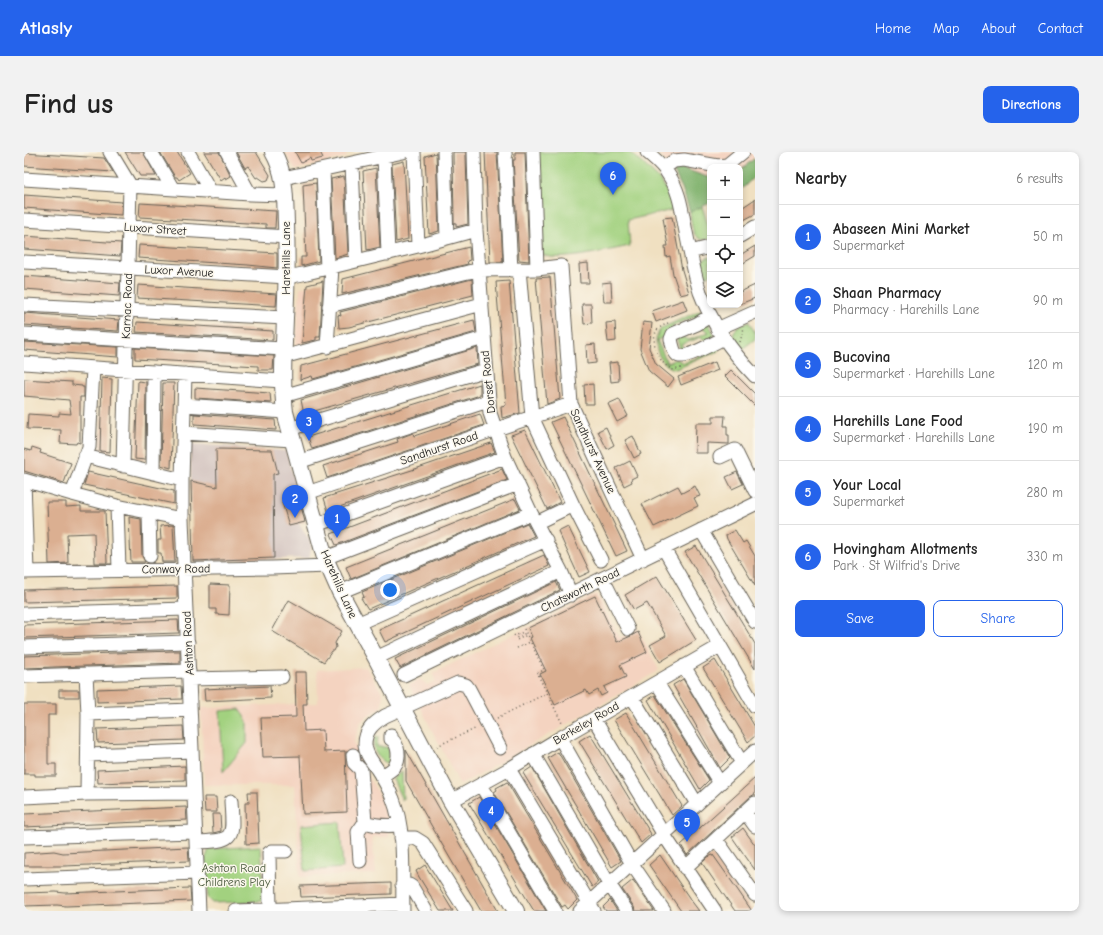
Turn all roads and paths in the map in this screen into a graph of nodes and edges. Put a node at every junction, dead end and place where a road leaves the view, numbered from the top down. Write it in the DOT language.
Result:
graph roads {
  1 [pos="110,152"];
  2 [pos="151,152"];
  3 [pos="188,152"];
  4 [pos="227,152"];
  5 [pos="273,152"];
  6 [pos="404,152"];
  7 [pos="414,152"];
  8 [pos="444,152"];
  9 [pos="474,152"];
  10 [pos="505,152"];
  11 [pos="533,152"];
  12 [pos="647,152"];
  13 [pos="743,152"];
  14 [pos="367,156"];
  15 [pos="384,156"];
  16 [pos="352,164"];
  17 [pos="664,168"];
  18 [pos="323,170"];
  19 [pos="283,178"];
  20 [pos="24,179"];
  21 [pos="130,186"];
  22 [pos="173,190"];
  23 [pos="211,192"];
  24 [pos="250,194"];
  25 [pos="285,195"];
  26 [pos="24,220"];
  27 [pos="129,227"];
  28 [pos="755,227"];
  29 [pos="476,230"];
  30 [pos="743,234"];
  31 [pos="287,237"];
  32 [pos="447,238"];
  33 [pos="418,246"];
  34 [pos="707,248"];
  35 [pos="690,252"];
  36 [pos="388,254"];
  37 [pos="356,261"];
  38 [pos="24,262"];
  39 [pos="128,268"];
  40 [pos="330,268"];
  41 [pos="515,269"];
  42 [pos="537,269"];
  43 [pos="479,270"];
  44 [pos="287,277"];
  45 [pos="24,304"];
  46 [pos="482,304"];
  47 [pos="329,306"];
  48 [pos="127,309"];
  49 [pos="751,314"];
  50 [pos="710,316"];
  51 [pos="285,318"];
  52 [pos="720,333"];
  53 [pos="24,334"];
  54 [pos="484,338"];
  55 [pos="126,340"];
  56 [pos="327,347"];
  57 [pos="283,353"];
  58 [pos="737,356"];
  59 [pos="24,363"];
  60 [pos="93,368"];
  61 [pos="125,370"];
  62 [pos="486,370"];
  63 [pos="154,372"];
  64 [pos="185,374"];
  65 [pos="755,376"];
  66 [pos="283,388"];
  67 [pos="488,401"];
  68 [pos="571,404"];
  69 [pos="184,405"];
  70 [pos="285,412"];
  71 [pos="532,417"];
  72 [pos="495,429"];
  73 [pos="183,433"];
  74 [pos="291,435"];
  75 [pos="85,456"];
  76 [pos="505,457"];
  77 [pos="720,457"];
  78 [pos="298,462"];
  79 [pos="123,466"];
  80 [pos="152,473"];
  81 [pos="24,480"];
  82 [pos="182,480"];
  83 [pos="518,484"];
  84 [pos="755,491"];
  85 [pos="307,493"];
  86 [pos="72,494"];
  87 [pos="755,504"];
  88 [pos="573,505"];
  89 [pos="117,506"];
  90 [pos="149,513"];
  91 [pos="534,518"];
  92 [pos="182,520"];
  93 [pos="316,525"];
  94 [pos="702,530"];
  95 [pos="546,540"];
  96 [pos="664,549"];
  97 [pos="150,556"];
  98 [pos="643,559"];
  99 [pos="601,560"];
  100 [pos="327,562"];
  101 [pos="185,569"];
  102 [pos="119,570"];
  103 [pos="561,571"];
  104 [pos="26,572"];
  105 [pos="603,579"];
  106 [pos="340,592"];
  107 [pos="571,595"];
  108 [pos="186,609"];
  109 [pos="24,614"];
  110 [pos="755,622"];
  111 [pos="357,624"];
  112 [pos="522,624"];
  113 [pos="628,629"];
  114 [pos="527,635"];
  115 [pos="188,642"];
  116 [pos="530,642"];
  117 [pos="720,646"];
  118 [pos="24,647"];
  119 [pos="517,648"];
  120 [pos="376,658"];
  121 [pos="684,666"];
  122 [pos="86,674"];
  123 [pos="404,675"];
  124 [pos="24,676"];
  125 [pos="189,676"];
  126 [pos="282,677"];
  127 [pos="657,683"];
  128 [pos="632,697"];
  129 [pos="753,699"];
  130 [pos="402,708"];
  131 [pos="190,710"];
  132 [pos="88,714"];
  133 [pos="594,719"];
  134 [pos="391,735"];
  135 [pos="564,736"];
  136 [pos="500,748"];
  137 [pos="192,751"];
  138 [pos="755,752"];
  139 [pos="533,754"];
  140 [pos="88,755"];
  141 [pos="353,756"];
  142 [pos="742,763"];
  143 [pos="509,769"];
  144 [pos="381,776"];
  145 [pos="720,783"];
  146 [pos="481,785"];
  147 [pos="193,793"];
  148 [pos="88,794"];
  149 [pos="24,798"];
  150 [pos="231,801"];
  151 [pos="451,801"];
  152 [pos="697,804"];
  153 [pos="750,807"];
  154 [pos="365,822"];
  155 [pos="755,826"];
  156 [pos="400,831"];
  157 [pos="664,835"];
  158 [pos="24,837"];
  159 [pos="196,837"];
  160 [pos="716,839"];
  161 [pos="286,851"];
  162 [pos="360,862"];
  163 [pos="632,864"];
  164 [pos="685,868"];
  165 [pos="198,873"];
  166 [pos="24,879"];
  167 [pos="609,884"];
  168 [pos="402,885"];
  169 [pos="755,895"];
  170 [pos="362,908"];
  171 [pos="403,908"];
  172 [pos="588,908"];
  173 [pos="322,909"];
  174 [pos="277,910"];
  175 [pos="199,911"];
  176 [pos="238,911"];
  177 [pos="426,911"];
  178 [pos="466,911"];
  179 [pos="516,911"];
  180 [pos="555,911"];
  181 [pos="628,911"];
  182 [pos="664,911"];
  183 [pos="715,911"];
  1 -- 21 [label="street"];
  2 -- 22 [label="street"];
  3 -- 23 [label="street"];
  4 -- 24 [label="street"];
  5 -- 19 [label="main road, Harehills Lane"];
  6 -- 15 [label="street"];
  7 -- 33 [label="street"];
  8 -- 32 [label="street"];
  9 -- 29 [label="street, Dorset Road"];
  10 -- 41 [label="street"];
  11 -- 42 [label="street"];
  12 -- 17 [label="street"];
  13 -- 17 [label="street"];
  14 -- 15 [label="street"];
  14 -- 16 [label="street"];
  15 -- 36 [label="street"];
  16 -- 18 [label="street"];
  16 -- 37 [label="street"];
  17 -- 35 [label="street"];
  18 -- 19 [label="street"];
  18 -- 40 [label="street"];
  19 -- 25 [label="main road, Harehills Lane"];
  20 -- 21 [label="street"];
  21 -- 22 [label="street"];
  21 -- 27 [label="street, Karnac Road"];
  22 -- 23 [label="street"];
  23 -- 24 [label="street"];
  24 -- 25 [label="street"];
  25 -- 31 [label="main road, Harehills Lane"];
  26 -- 27 [label="street, Luxor Street"];
  27 -- 31 [label="street, Luxor Street"];
  27 -- 39 [label="street, Karnac Road"];
  28 -- 30 [label="street"];
  29 -- 32 [label="street, Luxor Avenue"];
  29 -- 43 [label="street, Dorset Road"];
  31 -- 44 [label="main road, Harehills Lane"];
  32 -- 33 [label="street, Luxor Avenue"];
  33 -- 36 [label="street, Luxor Avenue"];
  34 -- 35 [label="street"];
  35 -- 50 [label="street"];
  36 -- 37 [label="street, Luxor Avenue"];
  37 -- 40 [label="street, Luxor Avenue"];
  38 -- 39 [label="street, Luxor Avenue"];
  39 -- 44 [label="street, Luxor Avenue"];
  39 -- 48 [label="street, Karnac Road"];
  40 -- 44 [label="street, Luxor Avenue"];
  40 -- 47 [label="street"];
  41 -- 42 [label="street"];
  41 -- 43 [label="street"];
  41 -- 71 [label="street"];
  42 -- 68 [label="street, Sandhurst Avenue"];
  43 -- 46 [label="street, Dorset Road"];
  43 -- 47 [label="street"];
  44 -- 51 [label="main road, Harehills Lane"];
  45 -- 48 [label="street"];
  46 -- 54 [label="street, Dorset Road"];
  46 -- 56 [label="street"];
  47 -- 56 [label="street"];
  48 -- 51 [label="street"];
  48 -- 55 [label="street, Karnac Road"];
  49 -- 52 [label="street"];
  49 -- 58 [label="path"];
  50 -- 52 [label="street"];
  50 -- 52 [label="street"];
  51 -- 57 [label="main road, Harehills Lane"];
  52 -- 58 [label="street"];
  53 -- 55 [label="street"];
  54 -- 62 [label="street, Dorset Road"];
  54 -- 66 [label="street"];
  55 -- 57 [label="street"];
  55 -- 61 [label="street, Karnac Road"];
  56 -- 57 [label="street"];
  57 -- 66 [label="main road, Harehills Lane"];
  58 -- 65 [label="street"];
  59 -- 60 [label="street"];
  60 -- 61 [label="street"];
  60 -- 75 [label="street"];
  61 -- 63 [label="street"];
  61 -- 79 [label="street, Karnac Road"];
  62 -- 67 [label="street, Dorset Road"];
  62 -- 74 [label="street"];
  63 -- 64 [label="street"];
  63 -- 80 [label="street"];
  64 -- 66 [label="street"];
  64 -- 69 [label="street, Ashton Road"];
  66 -- 70 [label="main road, Harehills Lane"];
  67 -- 72 [label="street, Dorset Road"];
  67 -- 78 [label="street"];
  68 -- 71 [label="street, Sandhurst Road"];
  68 -- 98 [label="street, Sandhurst Avenue"];
  69 -- 70 [label="street"];
  69 -- 73 [label="street, Ashton Road"];
  70 -- 74 [label="main road, Harehills Lane"];
  71 -- 72 [label="street, Sandhurst Road"];
  71 -- 88 [label="street"];
  72 -- 76 [label="street, Dorset Road"];
  72 -- 85 [label="street, Sandhurst Road"];
  73 -- 74 [label="street"];
  73 -- 82 [label="street, Ashton Road"];
  74 -- 78 [label="main road, Harehills Lane"];
  75 -- 79 [label="street"];
  75 -- 86 [label="street"];
  76 -- 83 [label="street, Dorset Road"];
  76 -- 93 [label="street"];
  77 -- 84 [label="street"];
  78 -- 85 [label="main road, Harehills Lane"];
  79 -- 80 [label="street"];
  80 -- 82 [label="street"];
  81 -- 86 [label="street"];
  81 -- 104 [label="street"];
  82 -- 92 [label="street, Ashton Road"];
  83 -- 91 [label="street, Dorset Road"];
  83 -- 100 [label="street, Conway Road"];
  85 -- 93 [label="main road, Harehills Lane"];
  86 -- 89 [label="street"];
  87 -- 94 [label="street, Chatsworth Road"];
  88 -- 91 [label="street"];
  88 -- 99 [label="street"];
  89 -- 90 [label="street"];
  89 -- 102 [label="street"];
  90 -- 92 [label="street"];
  90 -- 97 [label="street"];
  91 -- 95 [label="street, Dorset Road"];
  91 -- 106 [label="street"];
  92 -- 101 [label="street, Ashton Road"];
  93 -- 100 [label="main road, Harehills Lane"];
  94 -- 96 [label="street, Chatsworth Road"];
  94 -- 110 [label="street"];
  95 -- 103 [label="street, Dorset Road"];
  95 -- 111 [label="street"];
  96 -- 98 [label="street, Chatsworth Road"];
  96 -- 117 [label="street"];
  98 -- 105 [label="street, Chatsworth Road"];
  100 -- 101 [label="street, Conway Road"];
  100 -- 106 [label="main road, Harehills Lane"];
  101 -- 102 [label="street, Conway Road"];
  101 -- 108 [label="street, Ashton Road"];
  102 -- 104 [label="street, Conway Road"];
  103 -- 107 [label="street, Dorset Road"];
  103 -- 120 [label="street"];
  105 -- 107 [label="street, Chatsworth Road"];
  105 -- 113 [label="street"];
  106 -- 111 [label="main road, Harehills Lane"];
  107 -- 112 [label="street, Chatsworth Road"];
  108 -- 109 [label="street"];
  108 -- 115 [label="street, Ashton Road"];
  111 -- 120 [label="main road, Harehills Lane"];
  112 -- 114 [label="path"];
  112 -- 114 [label="path"];
  112 -- 123 [label="street, Chatsworth Road"];
  114 -- 116 [label="path"];
  115 -- 118 [label="street"];
  115 -- 125 [label="street, Ashton Road"];
  116 -- 119 [label="path"];
  116 -- 135 [label="path"];
  117 -- 121 [label="street, Berkeley Road"];
  117 -- 129 [label="street"];
  120 -- 130 [label="main road, Harehills Lane"];
  121 -- 127 [label="street, Berkeley Road"];
  121 -- 142 [label="street"];
  122 -- 124 [label="street"];
  122 -- 125 [label="street"];
  122 -- 132 [label="street"];
  125 -- 126 [label="street"];
  125 -- 131 [label="street, Ashton Road"];
  127 -- 128 [label="street, Berkeley Road"];
  127 -- 145 [label="street"];
  128 -- 133 [label="street, Berkeley Road"];
  128 -- 152 [label="street"];
  130 -- 136 [label="street"];
  130 -- 144 [label="street"];
  130 -- 151 [label="main road, Harehills Lane"];
  131 -- 132 [label="street"];
  131 -- 137 [label="street, Ashton Road"];
  132 -- 140 [label="street"];
  133 -- 135 [label="street, Berkeley Road"];
  133 -- 157 [label="street"];
  134 -- 144 [label="street"];
  135 -- 139 [label="street, Berkeley Road"];
  135 -- 163 [label="street"];
  137 -- 140 [label="street"];
  137 -- 147 [label="street, Ashton Road"];
  138 -- 142 [label="street"];
  139 -- 143 [label="street, Berkeley Road"];
  139 -- 167 [label="street"];
  140 -- 148 [label="street"];
  141 -- 154 [label="street"];
  142 -- 145 [label="street"];
  143 -- 146 [label="street, Berkeley Road"];
  143 -- 172 [label="street"];
  144 -- 156 [label="street"];
  145 -- 152 [label="street"];
  146 -- 151 [label="street, Berkeley Road"];
  146 -- 180 [label="street"];
  147 -- 148 [label="street"];
  147 -- 159 [label="street, Ashton Road"];
  148 -- 149 [label="street"];
  150 -- 159 [label="street"];
  151 -- 179 [label="main road, Harehills Lane"];
  152 -- 157 [label="street"];
  153 -- 155 [label="street"];
  153 -- 160 [label="street"];
  154 -- 156 [label="street"];
  154 -- 162 [label="street"];
  156 -- 168 [label="street"];
  156 -- 178 [label="street"];
  157 -- 163 [label="street"];
  157 -- 164 [label="street"];
  158 -- 159 [label="street"];
  159 -- 165 [label="street, Ashton Road"];
  160 -- 164 [label="street"];
  160 -- 169 [label="street"];
  161 -- 174 [label="street"];
  163 -- 167 [label="street"];
  163 -- 182 [label="street"];
  164 -- 183 [label="street"];
  165 -- 166 [label="street"];
  165 -- 175 [label="street, Ashton Road"];
  167 -- 172 [label="street"];
  167 -- 181 [label="street"];
  168 -- 171 [label="street"];
  168 -- 177 [label="street"];
  170 -- 171 [label="street"];
  170 -- 173 [label="street"];
  173 -- 174 [label="street"];
  174 -- 176 [label="street"];
}
